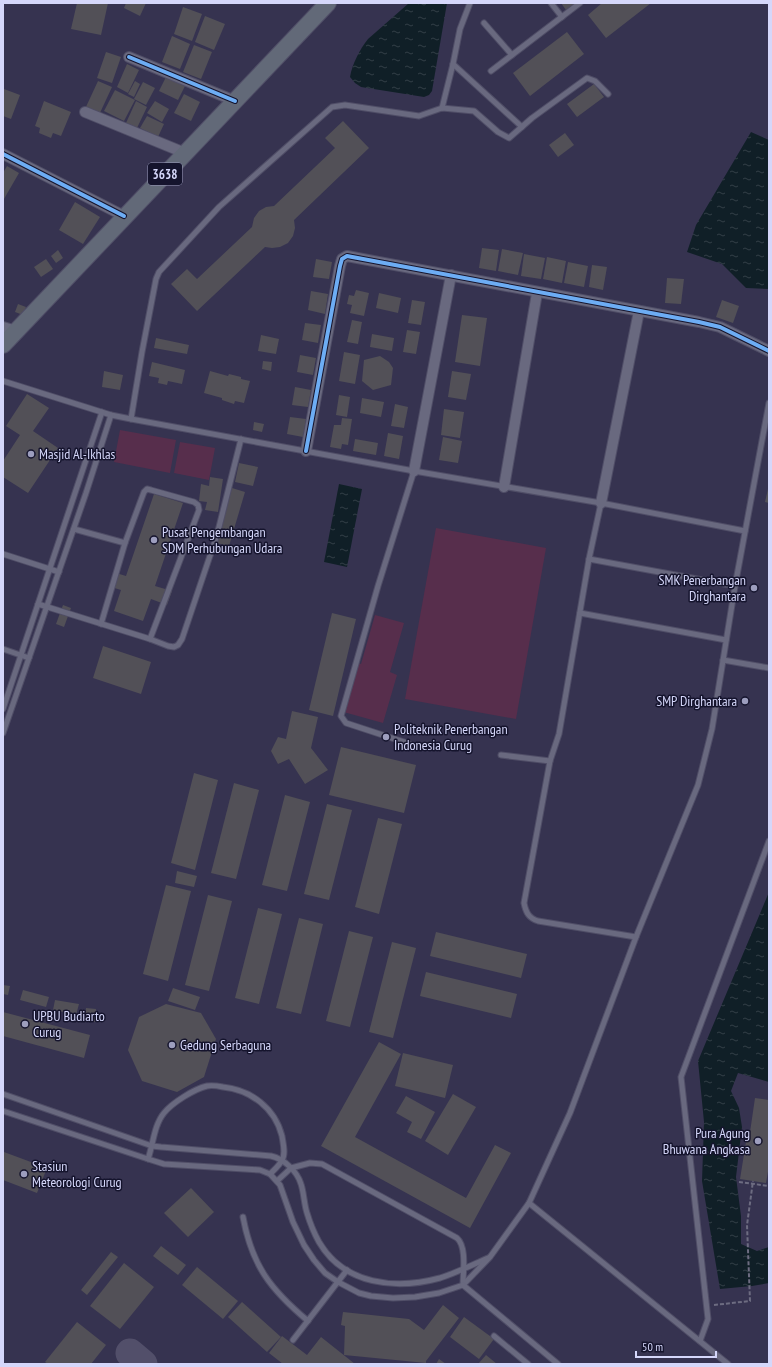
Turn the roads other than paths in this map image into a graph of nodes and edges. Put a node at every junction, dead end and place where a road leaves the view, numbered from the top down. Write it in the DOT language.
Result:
graph roads {
  1 [pos="328,3"];
  2 [pos="470,3"];
  3 [pos="551,3"];
  4 [pos="580,3"];
  5 [pos="562,17"];
  6 [pos="484,23"];
  7 [pos="512,55"];
  8 [pos="129,57"];
  9 [pos="453,64"];
  10 [pos="491,70"];
  11 [pos="608,94"];
  12 [pos="235,101"];
  13 [pos="442,108"];
  14 [pos="85,112"];
  15 [pos="522,127"];
  16 [pos="185,153"];
  17 [pos="3,154"];
  18 [pos="124,216"];
  19 [pos="452,275"];
  20 [pos="537,293"];
  21 [pos="639,311"];
  22 [pos="10,329"];
  23 [pos="3,345"];
  24 [pos="769,351"];
  25 [pos="3,381"];
  26 [pos="769,403"];
  27 [pos="102,412"];
  28 [pos="111,415"];
  29 [pos="131,419"];
  30 [pos="241,439"];
  31 [pos="306,451"];
  32 [pos="414,471"];
  33 [pos="504,487"];
  34 [pos="601,503"];
  35 [pos="74,529"];
  36 [pos="745,531"];
  37 [pos="126,543"];
  38 [pos="3,554"];
  39 [pos="589,559"];
  40 [pos="50,569"];
  41 [pos="59,572"];
  42 [pos="735,586"];
  43 [pos="38,604"];
  44 [pos="47,607"];
  45 [pos="580,613"];
  46 [pos="101,624"];
  47 [pos="150,639"];
  48 [pos="726,640"];
  49 [pos="3,649"];
  50 [pos="21,655"];
  51 [pos="29,658"];
  52 [pos="723,660"];
  53 [pos="769,668"];
  54 [pos="3,709"];
  55 [pos="3,733"];
  56 [pos="410,744"];
  57 [pos="501,755"];
  58 [pos="550,761"];
  59 [pos="769,841"];
  60 [pos="636,937"];
  61 [pos="3,1094"];
  62 [pos="3,1111"];
  63 [pos="152,1146"];
  64 [pos="148,1160"];
  65 [pos="283,1160"];
  66 [pos="291,1168"];
  67 [pos="270,1174"];
  68 [pos="277,1181"];
  69 [pos="528,1203"];
  70 [pos="243,1217"];
  71 [pos="490,1257"];
  72 [pos="464,1269"];
  73 [pos="347,1270"];
  74 [pos="338,1282"];
  75 [pos="463,1286"];
  76 [pos="308,1321"];
  77 [pos="494,1336"];
  78 [pos="293,1340"];
  79 [pos="700,1341"];
  80 [pos="528,1364"];
  81 [pos="558,1364"];
  82 [pos="728,1364"];
  1 -- 12 [label="main road, 3638"];
  2 -- 9 [label="lane"];
  3 -- 5 [label="lane"];
  4 -- 5 [label="lane"];
  5 -- 7 [label="lane"];
  6 -- 7 [label="lane"];
  7 -- 10 [label="lane"];
  8 -- 12 [label="street"];
  9 -- 13 [label="lane"];
  9 -- 15 [label="lane"];
  11 -- 15 [label="lane"];
  12 -- 16 [label="main road, 3638"];
  13 -- 15 [label="lane"];
  13 -- 29 [label="lane"];
  14 -- 16 [label="street"];
  16 -- 18 [label="main road, 3638"];
  17 -- 18 [label="street"];
  18 -- 22 [label="main road, 3638"];
  19 -- 20 [label="street"];
  19 -- 31 [label="street"];
  19 -- 32 [label="street"];
  20 -- 21 [label="street"];
  20 -- 33 [label="street"];
  21 -- 24 [label="street"];
  21 -- 34 [label="street"];
  22 -- 23 [label="main road, 3638"];
  25 -- 27 [label="lane"];
  26 -- 36 [label="lane"];
  27 -- 28 [label="lane"];
  27 -- 40 [label="lane"];
  28 -- 29 [label="lane"];
  28 -- 35 [label="lane"];
  29 -- 30 [label="lane"];
  30 -- 31 [label="lane"];
  30 -- 47 [label="lane"];
  31 -- 32 [label="lane"];
  32 -- 33 [label="lane"];
  32 -- 56 [label="lane"];
  33 -- 34 [label="lane"];
  34 -- 36 [label="lane"];
  34 -- 39 [label="lane"];
  35 -- 37 [label="lane"];
  35 -- 41 [label="lane"];
  36 -- 42 [label="lane"];
  37 -- 46 [label="lane"];
  37 -- 47 [label="lane"];
  38 -- 40 [label="lane"];
  39 -- 42 [label="lane"];
  39 -- 45 [label="lane"];
  40 -- 41 [label="lane"];
  40 -- 43 [label="lane"];
  41 -- 44 [label="lane"];
  42 -- 48 [label="lane"];
  43 -- 44 [label="lane"];
  43 -- 50 [label="lane"];
  44 -- 46 [label="lane"];
  44 -- 51 [label="lane"];
  45 -- 48 [label="lane"];
  45 -- 58 [label="lane"];
  46 -- 47 [label="lane"];
  48 -- 52 [label="lane"];
  49 -- 50 [label="lane"];
  50 -- 51 [label="lane"];
  50 -- 54 [label="lane"];
  51 -- 55 [label="lane"];
  52 -- 53 [label="lane"];
  52 -- 60 [label="lane"];
  57 -- 58 [label="lane"];
  58 -- 60 [label="lane"];
  59 -- 79 [label="lane"];
  60 -- 69 [label="lane"];
  61 -- 63 [label="lane"];
  62 -- 64 [label="lane"];
  63 -- 64 [label="lane"];
  63 -- 65 [label="lane"];
  63 -- 65 [label="lane"];
  64 -- 67 [label="lane"];
  65 -- 66 [label="lane"];
  65 -- 67 [label="lane"];
  66 -- 68 [label="lane"];
  66 -- 72 [label="lane"];
  66 -- 73 [label="lane"];
  67 -- 68 [label="lane"];
  68 -- 74 [label="lane"];
  69 -- 71 [label="lane"];
  69 -- 79 [label="lane"];
  70 -- 76 [label="lane"];
  71 -- 72 [label="lane"];
  71 -- 75 [label="lane"];
  72 -- 73 [label="lane"];
  72 -- 75 [label="lane"];
  73 -- 74 [label="lane"];
  74 -- 75 [label="lane"];
  74 -- 76 [label="lane"];
  75 -- 81 [label="lane"];
  76 -- 78 [label="lane"];
  77 -- 80 [label="lane"];
  79 -- 82 [label="lane"];
}
